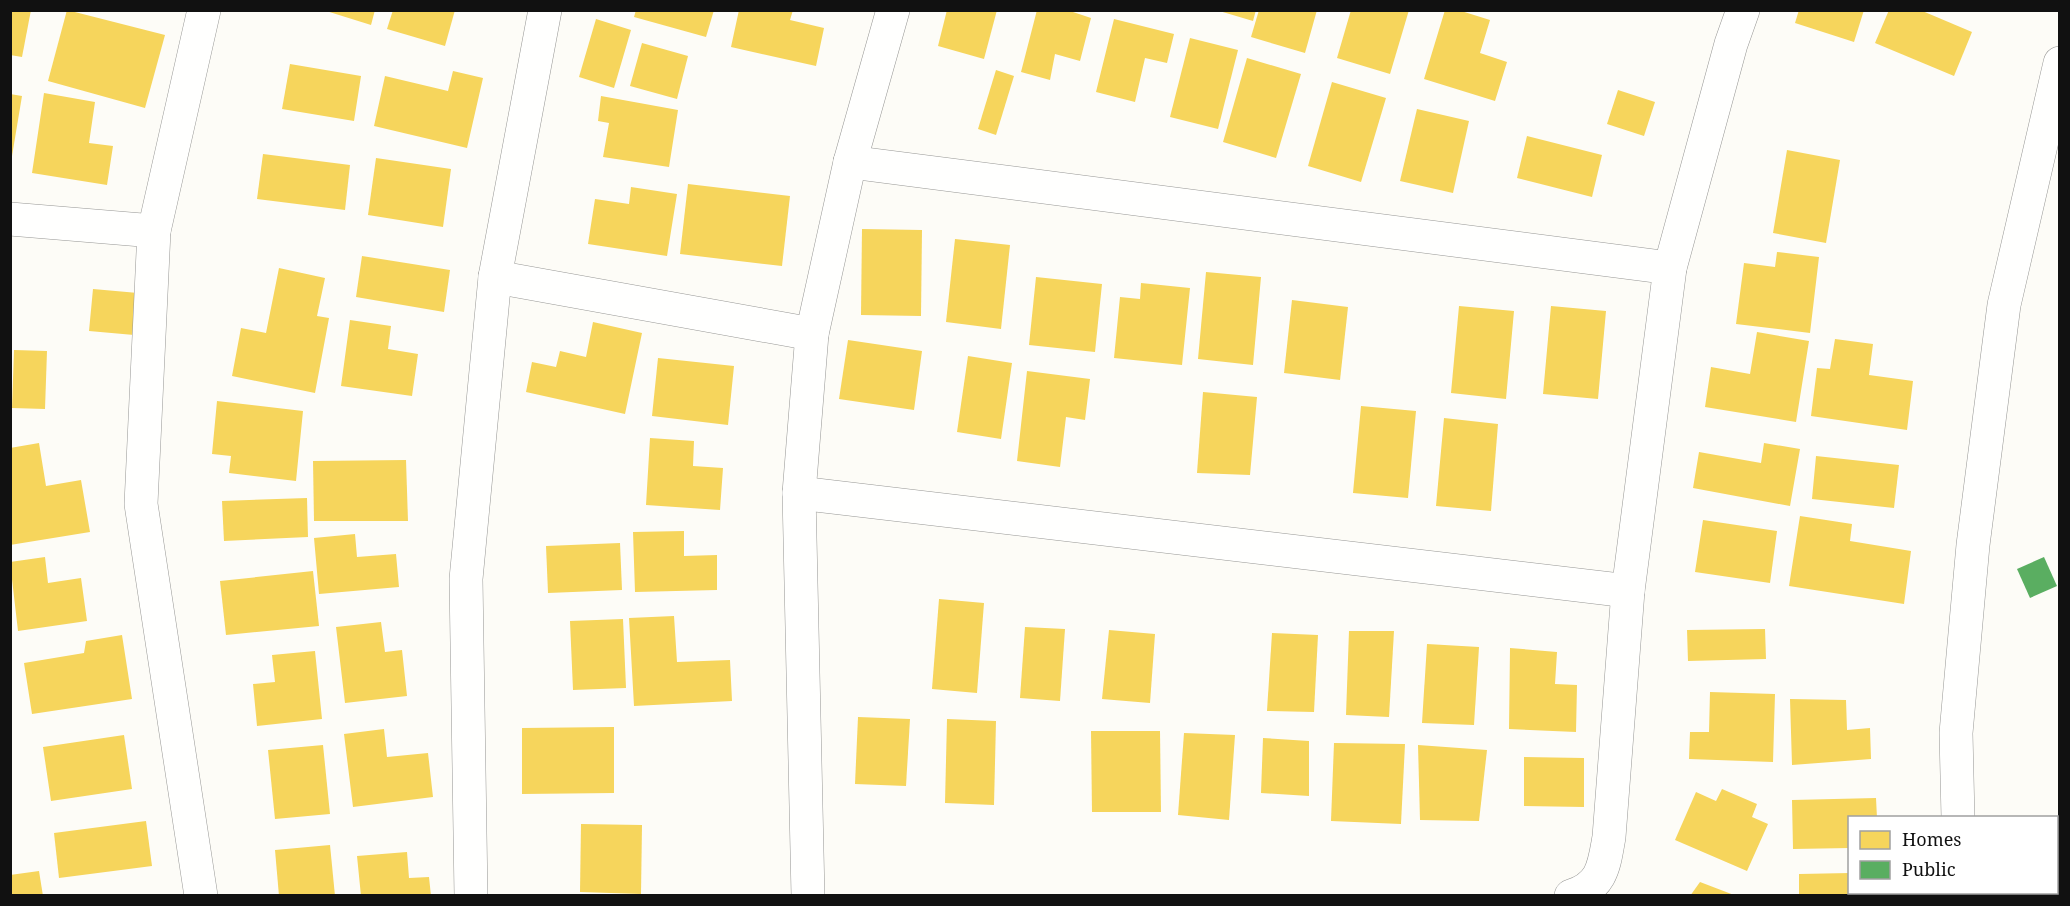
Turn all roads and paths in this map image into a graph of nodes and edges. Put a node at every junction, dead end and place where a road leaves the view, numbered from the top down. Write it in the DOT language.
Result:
graph roads {
  1 [pos="204,10"];
  2 [pos="545,10"];
  3 [pos="893,10"];
  4 [pos="1743,10"];
  5 [pos="2060,63"];
  6 [pos="850,162"];
  7 [pos="10,219"];
  8 [pos="154,231"];
  9 [pos="1670,268"];
  10 [pos="495,277"];
  11 [pos="812,334"];
  12 [pos="799,493"];
  13 [pos="1628,591"];
  14 [pos="1958,816"];
  15 [pos="201,896"];
  16 [pos="471,896"];
  17 [pos="808,896"];
  18 [pos="1571,896"];
  1 -- 8 [label="street"];
  2 -- 10 [label="street"];
  3 -- 6 [label="street"];
  4 -- 9 [label="street"];
  5 -- 14 [label="street"];
  6 -- 9 [label="street"];
  6 -- 11 [label="street"];
  7 -- 8 [label="street"];
  8 -- 15 [label="street"];
  9 -- 13 [label="street"];
  10 -- 11 [label="street"];
  10 -- 16 [label="street"];
  11 -- 12 [label="street"];
  12 -- 13 [label="street"];
  12 -- 17 [label="street"];
  13 -- 18 [label="street"];
}
